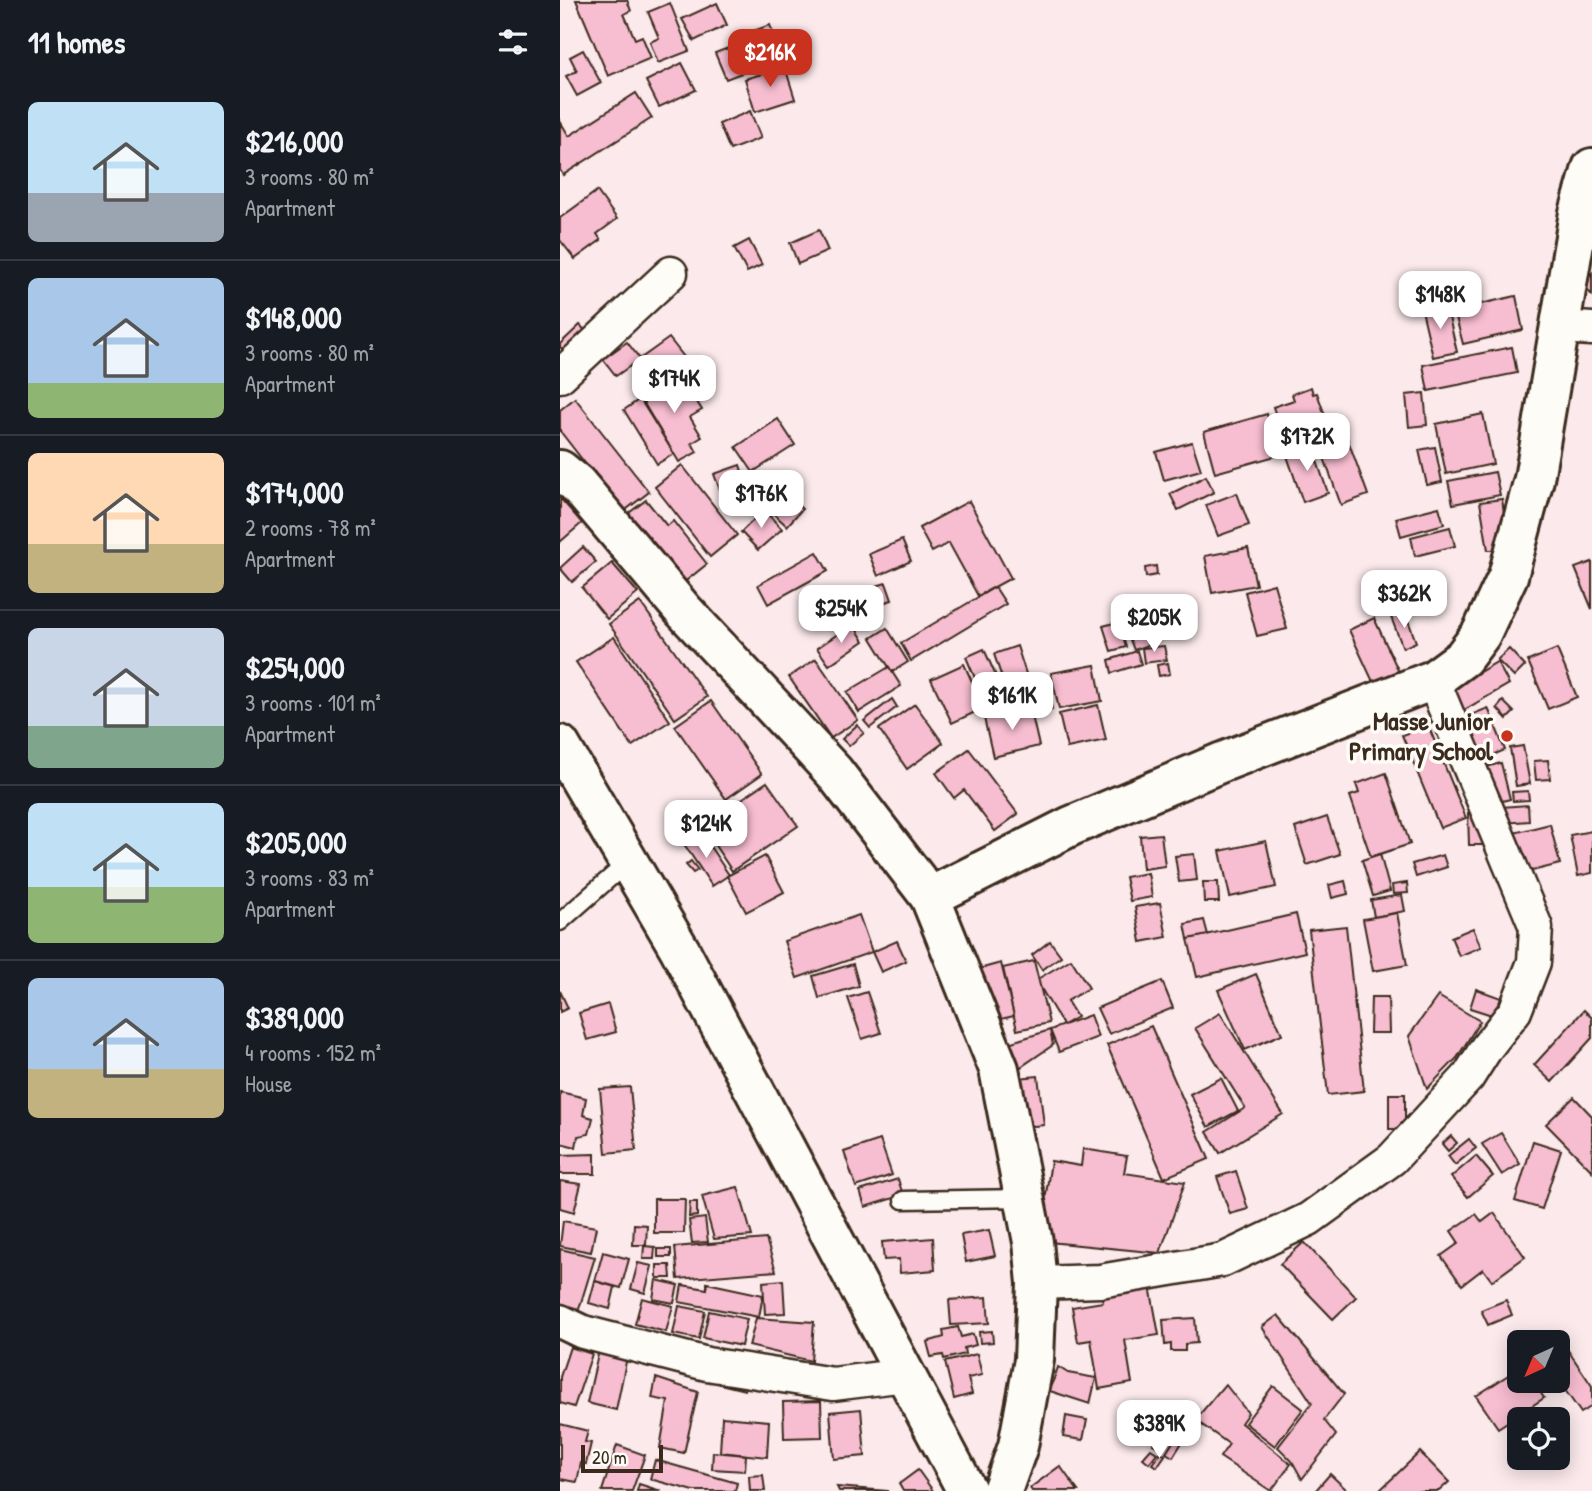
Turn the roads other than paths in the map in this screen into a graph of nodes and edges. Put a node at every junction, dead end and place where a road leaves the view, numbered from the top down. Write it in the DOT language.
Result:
graph roads {
  1 [pos="1592,167"];
  2 [pos="671,273"];
  3 [pos="1576,328"];
  4 [pos="560,376"];
  5 [pos="560,470"];
  6 [pos="1433,680"];
  7 [pos="560,745"];
  8 [pos="628,862"];
  9 [pos="930,897"];
  10 [pos="560,922"];
  11 [pos="1025,1198"];
  12 [pos="903,1200"];
  13 [pos="1037,1283"];
  14 [pos="560,1321"];
  15 [pos="905,1375"];
  16 [pos="967,1491"];
  17 [pos="1002,1491"];
  1 -- 3 [label="street"];
  2 -- 4 [label="street"];
  3 -- 6 [label="street"];
  5 -- 9 [label="street"];
  6 -- 9 [label="street"];
  6 -- 13 [label="street"];
  7 -- 8 [label="street"];
  8 -- 10 [label="lane"];
  8 -- 15 [label="street"];
  9 -- 11 [label="street"];
  11 -- 12 [label="lane"];
  11 -- 13 [label="street"];
  13 -- 17 [label="street"];
  14 -- 15 [label="street"];
  15 -- 16 [label="street"];
}
